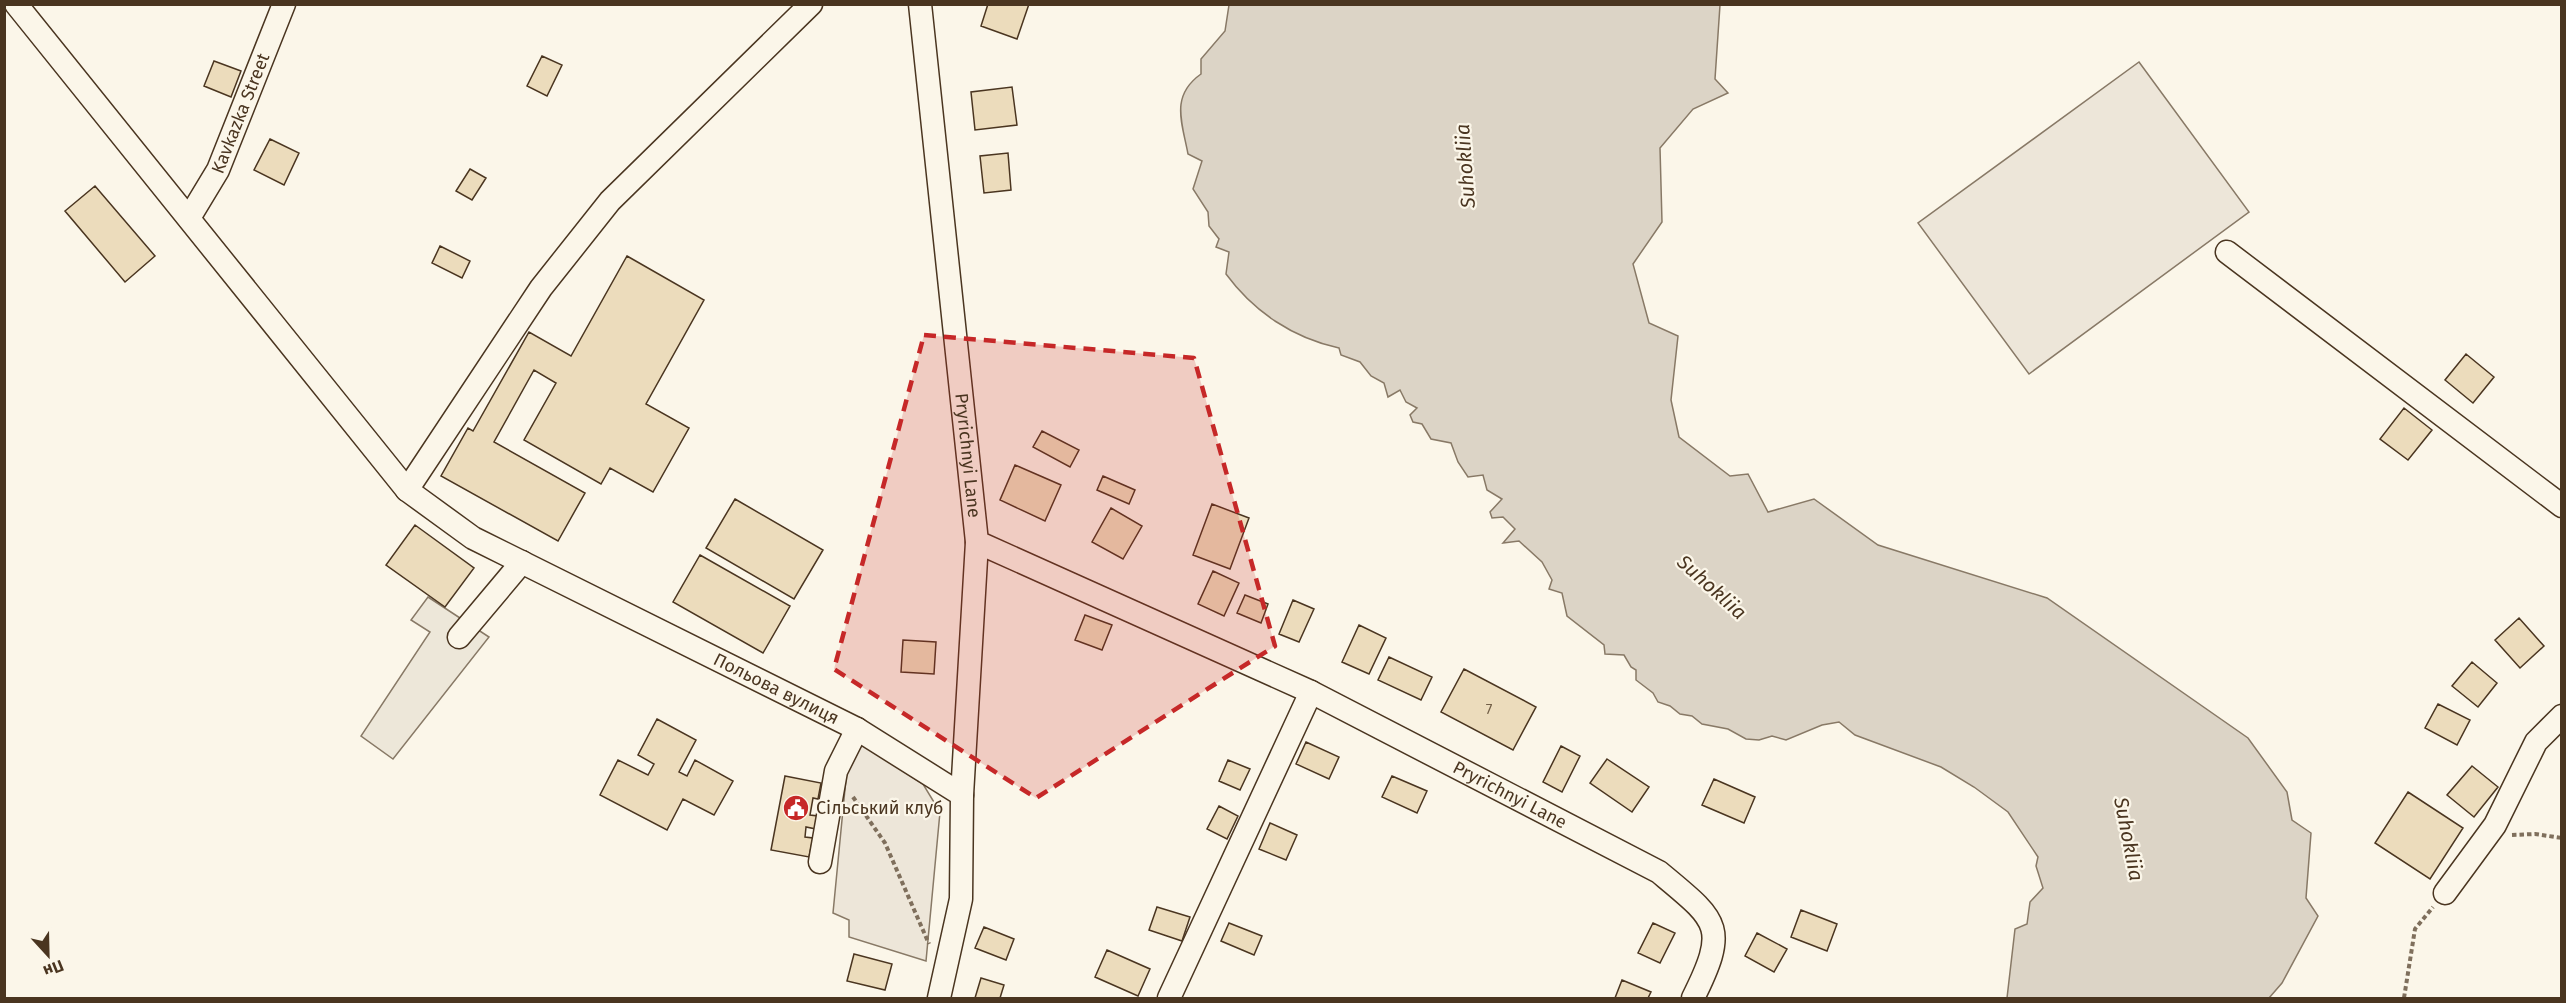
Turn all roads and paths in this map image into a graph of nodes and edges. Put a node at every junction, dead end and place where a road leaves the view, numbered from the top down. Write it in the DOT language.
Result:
graph roads {
  1 [pos="16,4"];
  2 [pos="284,4"];
  3 [pos="811,4"];
  4 [pos="920,4"];
  5 [pos="189,218"];
  6 [pos="2227,252"];
  7 [pos="407,490"];
  8 [pos="2562,506"];
  9 [pos="977,543"];
  10 [pos="522,562"];
  11 [pos="459,637"];
  12 [pos="1311,692"];
  13 [pos="2562,716"];
  14 [pos="857,729"];
  15 [pos="836,771"];
  16 [pos="962,795"];
  17 [pos="2487,836"];
  18 [pos="2562,837"];
  19 [pos="820,862"];
  20 [pos="2445,893"];
  21 [pos="930,945"];
  22 [pos="939,999"];
  23 [pos="1169,999"];
  24 [pos="1693,999"];
  25 [pos="2404,999"];
  1 -- 5 [label="street, Польова вулиця"];
  2 -- 5 [label="street, Kavkazka Street"];
  3 -- 7 [label="street"];
  4 -- 9 [label="street, Pryrichnyi Lane"];
  5 -- 7 [label="street, Польова вулиця"];
  6 -- 8 [label="street"];
  7 -- 10 [label="street, Польова вулиця"];
  9 -- 12 [label="street, Pryrichnyi Lane"];
  9 -- 16 [label="street"];
  10 -- 11 [label="street"];
  10 -- 14 [label="street, Польова вулиця"];
  12 -- 23 [label="street"];
  12 -- 24 [label="street, Pryrichnyi Lane"];
  13 -- 17 [label="street"];
  14 -- 15 [label="street"];
  14 -- 16 [label="street, Польова вулиця"];
  15 -- 19 [label="street"];
  15 -- 21 [label="path"];
  16 -- 22 [label="street"];
  17 -- 18 [label="path"];
  17 -- 20 [label="street"];
  20 -- 25 [label="path"];
}
